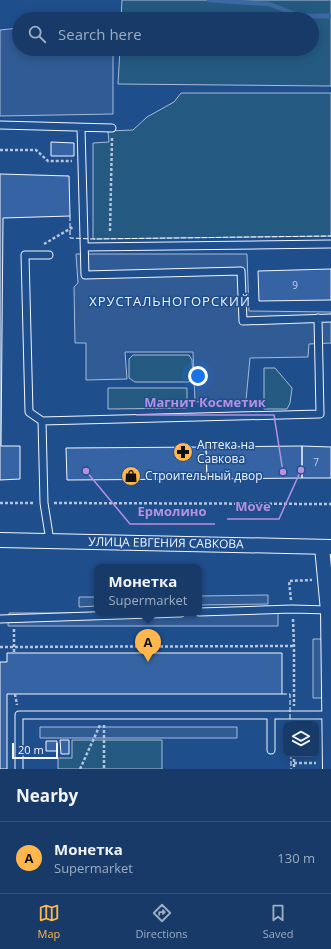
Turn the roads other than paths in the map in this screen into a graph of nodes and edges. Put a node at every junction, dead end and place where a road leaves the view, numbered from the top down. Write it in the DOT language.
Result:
graph roads {
  1 [pos="0,125"];
  2 [pos="81,128"];
  3 [pos="112,128"];
  4 [pos="331,244"];
  5 [pos="84,247"];
  6 [pos="49,255"];
  7 [pos="318,318"];
  8 [pos="331,318"];
  9 [pos="42,421"];
  10 [pos="0,540"];
  11 [pos="50,541"];
  12 [pos="327,547"];
  13 [pos="329,610"];
  14 [pos="202,612"];
  15 [pos="98,616"];
  16 [pos="0,619"];
  17 [pos="271,715"];
  18 [pos="329,715"];
  19 [pos="271,750"];
  20 [pos="330,763"];
  21 [pos="19,769"];
  1 -- 2 [label="lane"];
  2 -- 3 [label="lane"];
  2 -- 5 [label="lane"];
  4 -- 5 [label="lane"];
  5 -- 7 [label="lane"];
  6 -- 9 [label="lane"];
  7 -- 8 [label="lane"];
  7 -- 9 [label="lane"];
  9 -- 11 [label="lane"];
  10 -- 11 [label="street, УЛИЦА ЕВГЕНИЯ САВКОВА"];
  11 -- 12 [label="street, УЛИЦА ЕВГЕНИЯ САВКОВА"];
  12 -- 13 [label="street"];
  13 -- 14 [label="lane"];
  13 -- 18 [label="street"];
  15 -- 16 [label="lane"];
  17 -- 18 [label="lane"];
  17 -- 19 [label="lane"];
  17 -- 21 [label="lane"];
  18 -- 20 [label="street"];
}
